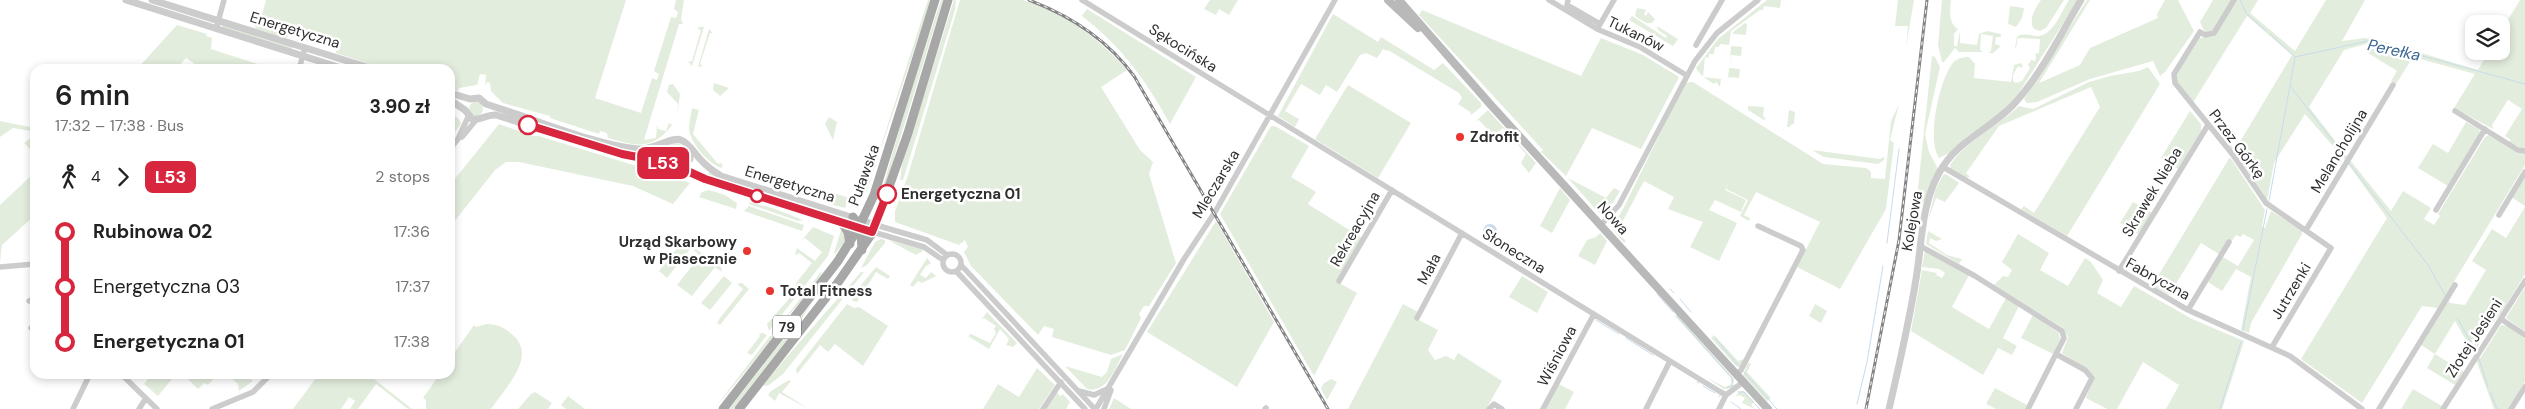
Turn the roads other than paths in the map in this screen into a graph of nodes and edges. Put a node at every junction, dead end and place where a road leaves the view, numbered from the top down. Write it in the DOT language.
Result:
graph roads {
  1 [pos="126,0"];
  2 [pos="152,0"];
  3 [pos="224,0"];
  4 [pos="935,0"];
  5 [pos="948,0"];
  6 [pos="1082,0"];
  7 [pos="1334,0"];
  8 [pos="1388,0"];
  9 [pos="1399,0"];
  10 [pos="1549,0"];
  11 [pos="1568,0"];
  12 [pos="1614,0"];
  13 [pos="1722,0"];
  14 [pos="1758,0"];
  15 [pos="2081,0"];
  16 [pos="2234,0"];
  17 [pos="217,25"];
  18 [pos="1598,27"];
  19 [pos="1427,34"];
  20 [pos="1696,45"];
  21 [pos="305,48"];
  22 [pos="303,56"];
  23 [pos="301,64"];
  24 [pos="328,64"];
  25 [pos="357,64"];
  26 [pos="1686,75"];
  27 [pos="2393,85"];
  28 [pos="455,95"];
  29 [pos="470,100"];
  30 [pos="455,104"];
  31 [pos="486,104"];
  32 [pos="2455,111"];
  33 [pos="467,113"];
  34 [pos="485,115"];
  35 [pos="1270,116"];
  36 [pos="476,120"];
  37 [pos="2208,125"];
  38 [pos="2485,129"];
  39 [pos="458,139"];
  40 [pos="455,143"];
  41 [pos="663,145"];
  42 [pos="688,146"];
  43 [pos="2525,151"];
  44 [pos="663,162"];
  45 [pos="1943,166"];
  46 [pos="679,169"];
  47 [pos="2525,172"];
  48 [pos="1392,190"];
  49 [pos="2436,210"];
  50 [pos="2499,215"];
  51 [pos="858,222"];
  52 [pos="842,223"];
  53 [pos="1601,225"];
  54 [pos="1758,226"];
  55 [pos="874,228"];
  56 [pos="2306,230"];
  57 [pos="1462,233"];
  58 [pos="2229,242"];
  59 [pos="850,244"];
  60 [pos="1920,246"];
  61 [pos="2331,248"];
  62 [pos="862,250"];
  63 [pos="945,258"];
  64 [pos="30,264"];
  65 [pos="961,265"];
  66 [pos="0,267"];
  67 [pos="956,271"];
  68 [pos="2119,271"];
  69 [pos="1339,281"];
  70 [pos="2525,281"];
  71 [pos="2455,285"];
  72 [pos="2188,310"];
  73 [pos="1594,314"];
  74 [pos="1417,318"];
  75 [pos="2501,319"];
  76 [pos="2525,334"];
  77 [pos="2272,347"];
  78 [pos="1036,351"];
  79 [pos="2056,354"];
  80 [pos="1670,361"];
  81 [pos="1737,374"];
  82 [pos="88,379"];
  83 [pos="126,379"];
  84 [pos="266,379"];
  85 [pos="1115,379"];
  86 [pos="1061,382"];
  87 [pos="1744,382"];
  88 [pos="1070,383"];
  89 [pos="2525,386"];
  90 [pos="1109,387"];
  91 [pos="1726,395"];
  92 [pos="146,398"];
  93 [pos="1097,408"];
  94 [pos="73,409"];
  95 [pos="139,409"];
  96 [pos="157,409"];
  97 [pos="212,409"];
  98 [pos="724,409"];
  99 [pos="739,409"];
  100 [pos="1043,409"];
  101 [pos="1084,409"];
  102 [pos="1489,409"];
  103 [pos="1502,409"];
  104 [pos="1543,409"];
  105 [pos="1646,409"];
  106 [pos="1719,409"];
  107 [pos="1768,409"];
  108 [pos="1889,409"];
  109 [pos="2028,409"];
  110 [pos="2076,409"];
  111 [pos="2362,409"];
  112 [pos="2379,409"];
  113 [pos="2443,409"];
  114 [pos="2511,409"];
  1 -- 17 [label="street, Energetyczna"];
  2 -- 17 [label="street, Energetyczna"];
  3 -- 17 [label="street"];
  4 -- 51 [label="main road, Puławska / 79"];
  5 -- 55 [label="main road, Puławska / 79"];
  6 -- 35 [label="street, Sękocińska"];
  7 -- 35 [label="street, Mleczarska"];
  8 -- 19 [label="main road, Nowa"];
  9 -- 19 [label="main road, Nowa"];
  10 -- 18 [label="street, Tukanów"];
  11 -- 18 [label="street, Tukanów"];
  12 -- 18 [label="street"];
  13 -- 20 [label="street"];
  14 -- 26 [label="street"];
  15 -- 45 [label="street, Kolejowa"];
  16 -- 37 [label="street, Przez Górkę"];
  17 -- 21 [label="street, Energetyczna"];
  17 -- 22 [label="street, Energetyczna"];
  18 -- 26 [label="street, Tukanów"];
  19 -- 53 [label="main road, Nowa"];
  21 -- 22 [label="street"];
  21 -- 25 [label="street, Energetyczna"];
  22 -- 23 [label="street"];
  22 -- 24 [label="street, Energetyczna"];
  26 -- 53 [label="street"];
  27 -- 56 [label="street, Melancholijna"];
  28 -- 29 [label="street"];
  29 -- 31 [label="street"];
  29 -- 33 [label="street"];
  30 -- 33 [label="street"];
  31 -- 34 [label="street"];
  31 -- 41 [label="street"];
  32 -- 38 [label="street"];
  33 -- 36 [label="street"];
  33 -- 39 [label="street"];
  34 -- 36 [label="street"];
  34 -- 44 [label="street, Energetyczna"];
  35 -- 48 [label="street, Słoneczna"];
  35 -- 85 [label="street, Mleczarska"];
  36 -- 39 [label="street"];
  37 -- 56 [label="street, Przez Górkę"];
  37 -- 68 [label="street, Skrawek Nieba"];
  38 -- 43 [label="street"];
  38 -- 49 [label="street"];
  39 -- 40 [label="street"];
  41 -- 42 [label="street"];
  41 -- 44 [label="street"];
  42 -- 46 [label="street"];
  42 -- 51 [label="street, Energetyczna"];
  44 -- 46 [label="street, Energetyczna"];
  45 -- 60 [label="street, Kolejowa"];
  45 -- 68 [label="street, Fabryczna"];
  46 -- 52 [label="street, Energetyczna"];
  47 -- 50 [label="street"];
  48 -- 57 [label="street, Słoneczna"];
  48 -- 69 [label="street, Rekreacyjna"];
  51 -- 52 [label="street, Energetyczna"];
  51 -- 55 [label="street, Energetyczna"];
  51 -- 59 [label="main road, Puławska / 79"];
  51 -- 62 [label="main road"];
  52 -- 59 [label="main road"];
  53 -- 81 [label="main road, Nowa"];
  54 -- 81 [label="street"];
  55 -- 62 [label="main road, Puławska / 79"];
  55 -- 63 [label="street, Energetyczna"];
  56 -- 61 [label="street, Przez Górkę"];
  57 -- 73 [label="street, Słoneczna"];
  57 -- 74 [label="street, Mała"];
  58 -- 72 [label="street"];
  59 -- 98 [label="main road, Puławska / 79"];
  60 -- 79 [label="street"];
  60 -- 108 [label="street, Kolejowa"];
  61 -- 77 [label="street, Jutrzenki"];
  62 -- 99 [label="main road, Puławska / 79"];
  63 -- 65 [label="street"];
  63 -- 67 [label="street"];
  64 -- 66 [label="street"];
  65 -- 67 [label="street"];
  65 -- 78 [label="street"];
  67 -- 78 [label="street"];
  68 -- 72 [label="street, Fabryczna"];
  70 -- 75 [label="street, Złotej Jesieni"];
  71 -- 112 [label="street"];
  72 -- 77 [label="street, Fabryczna"];
  73 -- 80 [label="street, Słoneczna"];
  73 -- 104 [label="street, Wiśniowa"];
  75 -- 76 [label="street"];
  75 -- 113 [label="street, Złotej Jesieni"];
  77 -- 111 [label="street, Fabryczna"];
  78 -- 86 [label="street"];
  78 -- 88 [label="street"];
  79 -- 109 [label="street"];
  79 -- 110 [label="street"];
  80 -- 91 [label="street, Słoneczna"];
  80 -- 105 [label="street"];
  81 -- 87 [label="main road, Nowa"];
  82 -- 94 [label="street"];
  83 -- 92 [label="street"];
  84 -- 97 [label="street"];
  85 -- 90 [label="street, Mleczarska"];
  85 -- 93 [label="street, Mleczarska"];
  86 -- 100 [label="street"];
  86 -- 101 [label="street"];
  87 -- 91 [label="street"];
  87 -- 107 [label="main road, Nowa"];
  88 -- 90 [label="street"];
  88 -- 93 [label="street"];
  89 -- 114 [label="street"];
  90 -- 93 [label="street, Mleczarska"];
  91 -- 106 [label="street"];
  92 -- 95 [label="street"];
  92 -- 96 [label="street"];
  102 -- 103 [label="street"];
}
